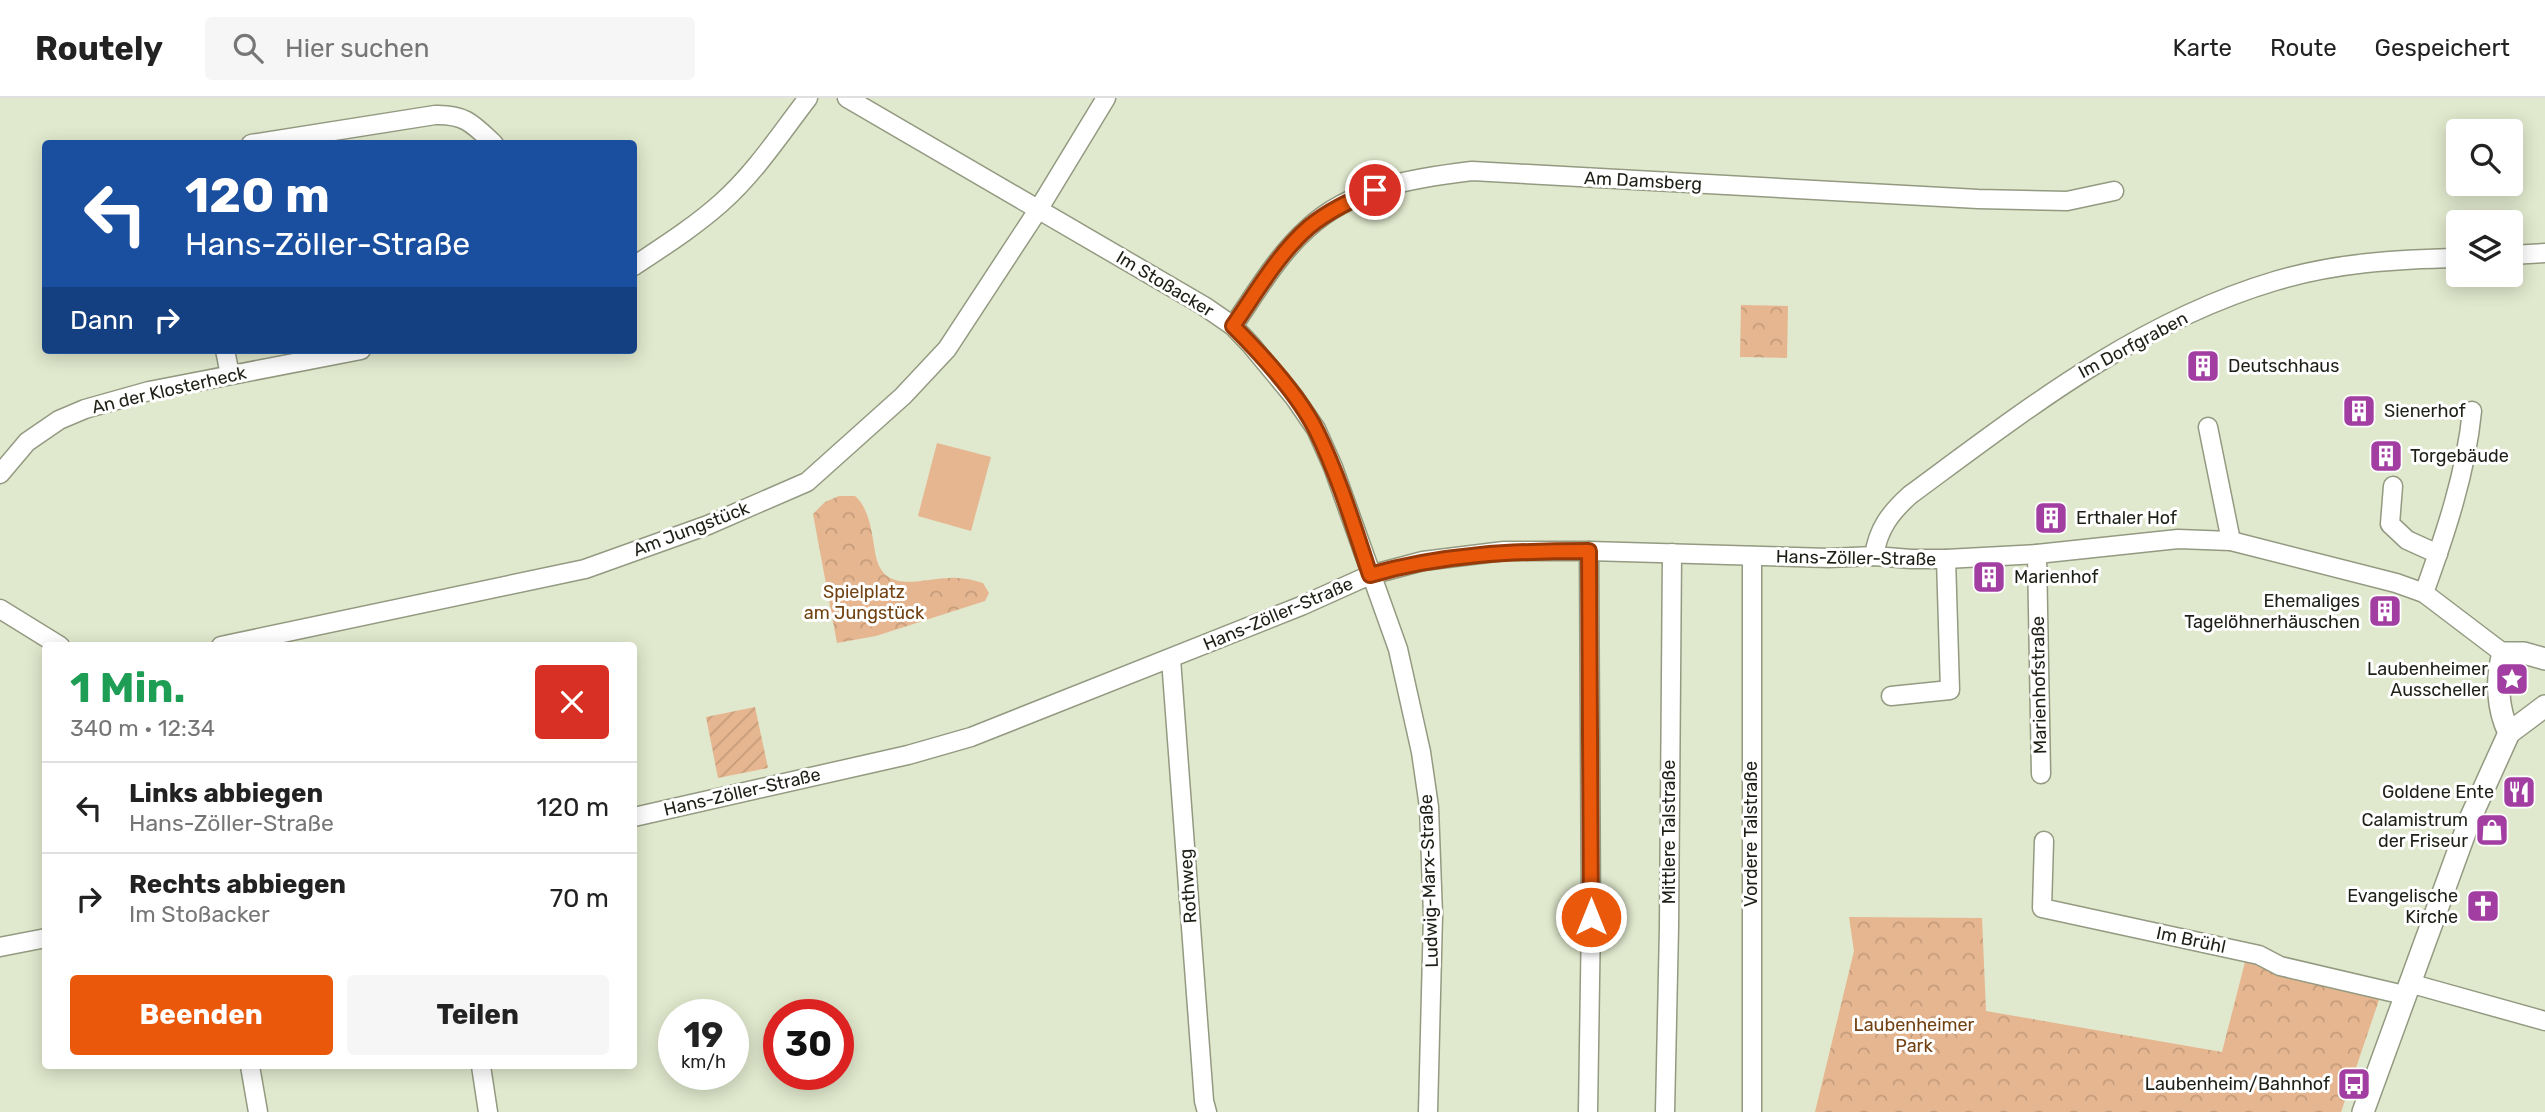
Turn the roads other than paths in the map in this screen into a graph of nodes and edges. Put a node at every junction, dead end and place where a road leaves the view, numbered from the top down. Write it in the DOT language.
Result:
graph roads {
  1 [pos="808,98"];
  2 [pos="847,98"];
  3 [pos="1106,98"];
  4 [pos="276,140"];
  5 [pos="490,140"];
  6 [pos="2113,191"];
  7 [pos="1038,210"];
  8 [pos="2545,253"];
  9 [pos="2523,254"];
  10 [pos="2446,259"];
  11 [pos="637,264"];
  12 [pos="1233,326"];
  13 [pos="226,354"];
  14 [pos="340,354"];
  15 [pos="230,375"];
  16 [pos="2472,411"];
  17 [pos="2208,427"];
  18 [pos="0,474"];
  19 [pos="2393,486"];
  20 [pos="2231,541"];
  21 [pos="1589,551"];
  22 [pos="1672,553"];
  23 [pos="2037,554"];
  24 [pos="2438,554"];
  25 [pos="1752,556"];
  26 [pos="1874,556"];
  27 [pos="1945,559"];
  28 [pos="1370,575"];
  29 [pos="2424,593"];
  30 [pos="0,609"];
  31 [pos="54,642"];
  32 [pos="240,642"];
  33 [pos="2503,653"];
  34 [pos="1171,659"];
  35 [pos="2545,659"];
  36 [pos="1891,696"];
  37 [pos="2545,706"];
  38 [pos="2509,733"];
  39 [pos="2041,774"];
  40 [pos="637,816"];
  41 [pos="2044,841"];
  42 [pos="42,939"];
  43 [pos="0,947"];
  44 [pos="2407,989"];
  45 [pos="2545,1021"];
  46 [pos="251,1069"];
  47 [pos="481,1069"];
  48 [pos="258,1112"];
  49 [pos="488,1112"];
  50 [pos="1208,1112"];
  51 [pos="1428,1112"];
  52 [pos="1588,1112"];
  53 [pos="1665,1112"];
  54 [pos="1752,1112"];
  55 [pos="2363,1112"];
  1 -- 11 [label="street"];
  2 -- 7 [label="street, Im Stoßacker"];
  3 -- 7 [label="street, Am Jungstück"];
  4 -- 5 [label="street"];
  6 -- 12 [label="street, Am Damsberg"];
  7 -- 12 [label="street, Im Stoßacker"];
  7 -- 32 [label="street, Am Jungstück"];
  8 -- 9 [label="street"];
  10 -- 26 [label="street, Im Dorfgraben"];
  12 -- 28 [label="street, Im Stoßacker"];
  13 -- 15 [label="street"];
  14 -- 15 [label="street, An der Klosterheck"];
  15 -- 18 [label="street, An der Klosterheck"];
  16 -- 24 [label="street"];
  17 -- 20 [label="street"];
  19 -- 24 [label="street"];
  20 -- 23 [label="street, Hans-Zöller-Straße"];
  20 -- 29 [label="street, Hans-Zöller-Straße"];
  21 -- 22 [label="street, Hans-Zöller-Straße"];
  21 -- 28 [label="street, Hans-Zöller-Straße"];
  21 -- 52 [label="street"];
  22 -- 25 [label="street, Hans-Zöller-Straße"];
  22 -- 53 [label="street, Mittlere Talstraße"];
  23 -- 27 [label="street, Hans-Zöller-Straße"];
  23 -- 39 [label="street, Marienhofstraße"];
  24 -- 29 [label="street"];
  25 -- 26 [label="street, Hans-Zöller-Straße"];
  25 -- 54 [label="street, Vordere Talstraße"];
  26 -- 27 [label="street, Hans-Zöller-Straße"];
  27 -- 36 [label="street, Hans-Zöller-Straße"];
  28 -- 34 [label="street, Hans-Zöller-Straße"];
  28 -- 51 [label="street, Ludwig-Marx-Straße"];
  29 -- 33 [label="street, Hans-Zöller-Straße"];
  30 -- 31 [label="street"];
  33 -- 35 [label="street"];
  33 -- 38 [label="street"];
  34 -- 40 [label="street, Hans-Zöller-Straße"];
  34 -- 50 [label="street, Rothweg"];
  37 -- 38 [label="street"];
  38 -- 44 [label="street"];
  41 -- 44 [label="street, Im Brühl"];
  42 -- 43 [label="street"];
  44 -- 45 [label="street"];
  44 -- 55 [label="street"];
  46 -- 48 [label="street"];
  47 -- 49 [label="street"];
}
